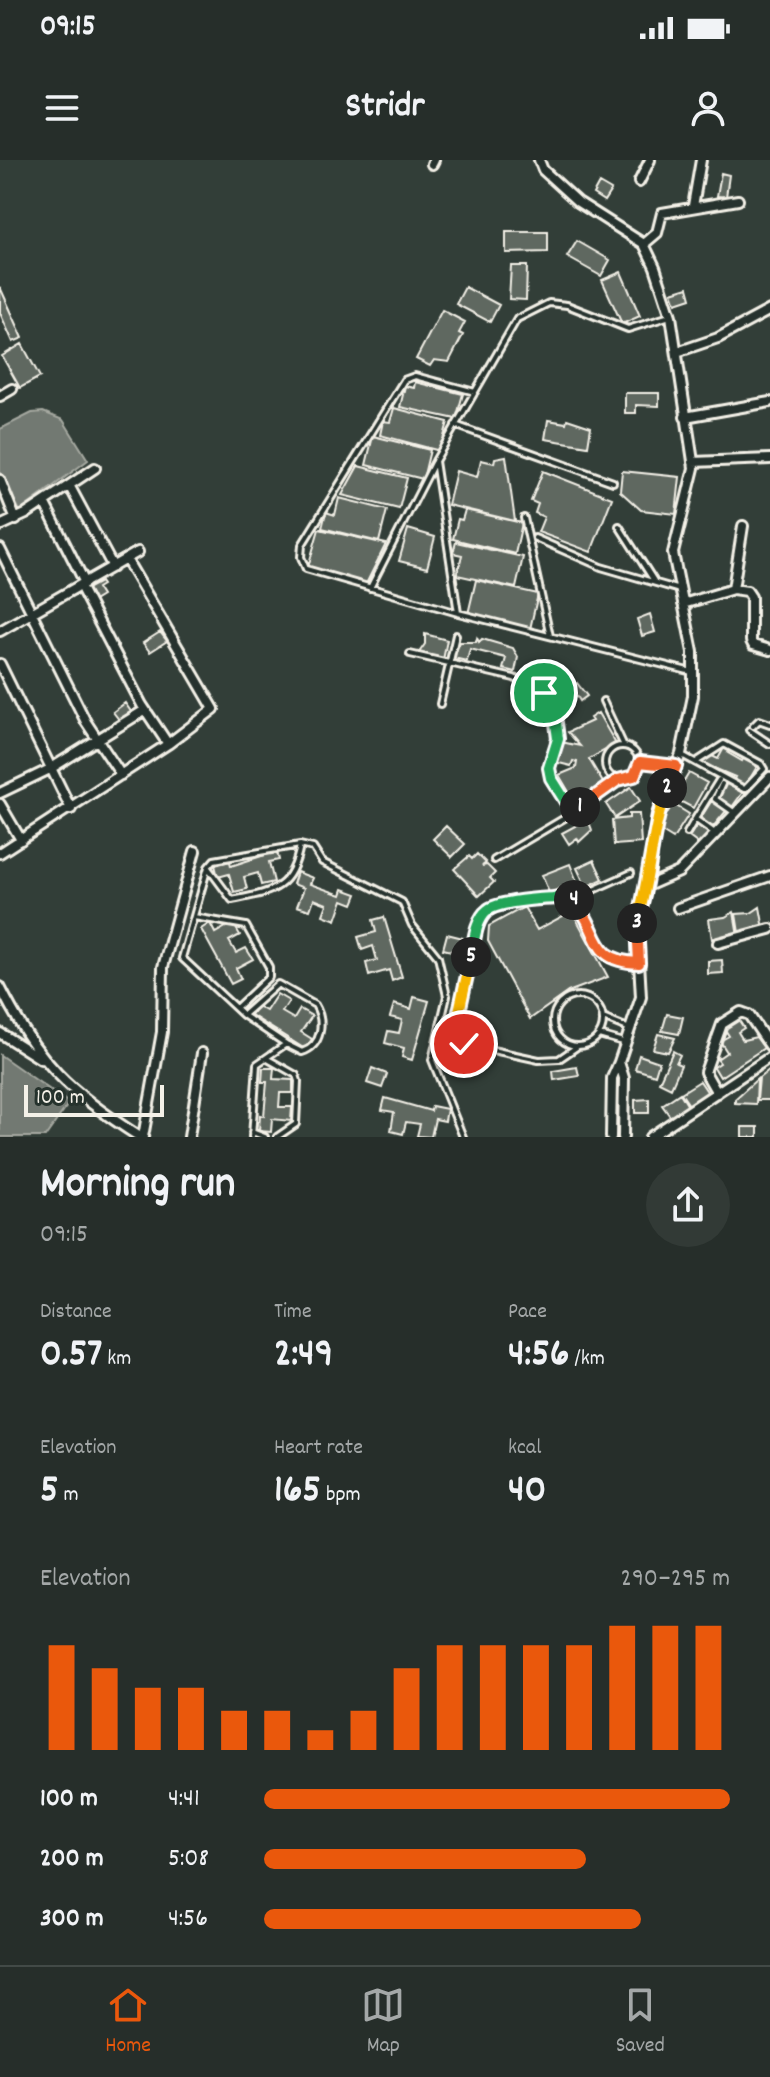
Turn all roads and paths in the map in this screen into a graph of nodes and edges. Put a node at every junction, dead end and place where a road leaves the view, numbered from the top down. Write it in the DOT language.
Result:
graph roads {
  1 [pos="539,160"];
  2 [pos="650,160"];
  3 [pos="701,160"];
  4 [pos="639,182"];
  5 [pos="738,200"];
  6 [pos="693,206"];
  7 [pos="644,244"];
  8 [pos="770,310"];
  9 [pos="671,316"];
  10 [pos="677,352"];
  11 [pos="12,389"];
  12 [pos="475,392"];
  13 [pos="0,396"];
  14 [pos="770,402"];
  15 [pos="685,417"];
  16 [pos="455,425"];
  17 [pos="770,459"];
  18 [pos="435,461"];
  19 [pos="698,462"];
  20 [pos="95,468"];
  21 [pos="0,480"];
  22 [pos="613,482"];
  23 [pos="70,487"];
  24 [pos="44,502"];
  25 [pos="524,518"];
  26 [pos="16,520"];
  27 [pos="0,526"];
  28 [pos="619,526"];
  29 [pos="743,526"];
  30 [pos="535,538"];
  31 [pos="0,549"];
  32 [pos="138,552"];
  33 [pos="126,559"];
  34 [pos="113,567"];
  35 [pos="655,582"];
  36 [pos="82,585"];
  37 [pos="370,588"];
  38 [pos="733,589"];
  39 [pos="680,590"];
  40 [pos="683,604"];
  41 [pos="458,613"];
  42 [pos="31,614"];
  43 [pos="0,631"];
  44 [pos="456,635"];
  45 [pos="550,636"];
  46 [pos="770,650"];
  47 [pos="410,654"];
  48 [pos="448,662"];
  49 [pos="0,664"];
  50 [pos="695,672"];
  51 [pos="603,701"];
  52 [pos="440,704"];
  53 [pos="145,710"];
  54 [pos="770,724"];
  55 [pos="96,737"];
  56 [pos="168,744"];
  57 [pos="770,744"];
  58 [pos="624,746"];
  59 [pos="681,754"];
  60 [pos="640,762"];
  61 [pos="696,762"];
  62 [pos="676,766"];
  63 [pos="50,769"];
  64 [pos="121,775"];
  65 [pos="770,777"];
  66 [pos="618,780"];
  67 [pos="749,792"];
  68 [pos="0,793"];
  69 [pos="0,804"];
  70 [pos="71,809"];
  71 [pos="573,813"];
  72 [pos="735,813"];
  73 [pos="695,819"];
  74 [pos="687,833"];
  75 [pos="716,834"];
  76 [pos="21,840"];
  77 [pos="300,845"];
  78 [pos="195,851"];
  79 [pos="0,853"];
  80 [pos="494,860"];
  81 [pos="208,867"];
  82 [pos="631,873"];
  83 [pos="770,876"];
  84 [pos="647,886"];
  85 [pos="573,899"];
  86 [pos="678,908"];
  87 [pos="194,917"];
  88 [pos="770,929"];
  89 [pos="718,943"];
  90 [pos="639,963"];
  91 [pos="0,987"];
  92 [pos="236,1008"];
  93 [pos="243,1015"];
  94 [pos="603,1018"];
  95 [pos="630,1029"];
  96 [pos="0,1033"];
  97 [pos="599,1035"];
  98 [pos="623,1042"];
  99 [pos="286,1044"];
  100 [pos="578,1046"];
  101 [pos="770,1046"];
  102 [pos="202,1053"];
  103 [pos="770,1057"];
  104 [pos="266,1058"];
  105 [pos="41,1059"];
  106 [pos="619,1062"];
  107 [pos="612,1078"];
  108 [pos="624,1078"];
  109 [pos="717,1093"];
  110 [pos="252,1134"];
  111 [pos="141,1137"];
  112 [pos="189,1137"];
  113 [pos="265,1137"];
  114 [pos="277,1137"];
  115 [pos="463,1137"];
  116 [pos="611,1137"];
  117 [pos="623,1137"];
  118 [pos="650,1137"];
  1 -- 7 [label="street"];
  2 -- 4 [label="street"];
  3 -- 6 [label="street"];
  5 -- 6 [label="street"];
  6 -- 7 [label="street"];
  7 -- 9 [label="street"];
  8 -- 10 [label="street"];
  9 -- 10 [label="street"];
  9 -- 12 [label="lane"];
  10 -- 15 [label="street"];
  11 -- 13 [label="street"];
  12 -- 16 [label="lane"];
  12 -- 37 [label="lane"];
  14 -- 15 [label="street"];
  15 -- 19 [label="street"];
  16 -- 18 [label="lane"];
  16 -- 22 [label="lane"];
  17 -- 19 [label="street"];
  18 -- 37 [label="lane"];
  18 -- 41 [label="lane"];
  19 -- 39 [label="street"];
  20 -- 23 [label="street"];
  21 -- 26 [label="street"];
  23 -- 24 [label="street"];
  23 -- 34 [label="street"];
  24 -- 26 [label="street"];
  24 -- 36 [label="street"];
  25 -- 45 [label="lane"];
  26 -- 27 [label="street"];
  28 -- 35 [label="lane"];
  29 -- 38 [label="street"];
  30 -- 35 [label="lane"];
  31 -- 42 [label="street"];
  32 -- 33 [label="street"];
  33 -- 34 [label="street"];
  33 -- 56 [label="street"];
  34 -- 36 [label="street"];
  35 -- 39 [label="lane"];
  36 -- 42 [label="street"];
  36 -- 53 [label="street"];
  37 -- 41 [label="lane"];
  38 -- 40 [label="street"];
  38 -- 46 [label="street"];
  39 -- 40 [label="street"];
  40 -- 50 [label="street"];
  41 -- 45 [label="lane"];
  42 -- 43 [label="street"];
  42 -- 55 [label="street"];
  44 -- 48 [label="lane"];
  45 -- 50 [label="lane"];
  47 -- 48 [label="lane"];
  48 -- 52 [label="lane"];
  48 -- 71 [label="lane"];
  49 -- 63 [label="street"];
  50 -- 59 [label="street"];
  51 -- 58 [label="lane"];
  53 -- 55 [label="street"];
  53 -- 56 [label="street"];
  54 -- 57 [label="lane"];
  55 -- 63 [label="street"];
  55 -- 64 [label="street"];
  56 -- 64 [label="street"];
  58 -- 60 [label="lane"];
  58 -- 66 [label="lane"];
  59 -- 61 [label="lane"];
  59 -- 62 [label="street"];
  60 -- 62 [label="lane"];
  60 -- 66 [label="lane"];
  61 -- 67 [label="lane"];
  61 -- 67 [label="lane"];
  62 -- 84 [label="street"];
  63 -- 68 [label="street"];
  63 -- 70 [label="street"];
  64 -- 70 [label="street"];
  65 -- 67 [label="street"];
  66 -- 71 [label="lane"];
  67 -- 72 [label="street"];
  69 -- 76 [label="street"];
  70 -- 76 [label="street"];
  71 -- 80 [label="lane"];
  72 -- 73 [label="lane"];
  72 -- 75 [label="street"];
  73 -- 74 [label="lane"];
  73 -- 75 [label="lane"];
  75 -- 84 [label="street"];
  76 -- 79 [label="street"];
  77 -- 81 [label="lane"];
  77 -- 81 [label="lane"];
  77 -- 115 [label="lane"];
  78 -- 111 [label="street"];
  81 -- 87 [label="lane"];
  82 -- 85 [label="lane"];
  83 -- 86 [label="street"];
  84 -- 90 [label="street"];
  85 -- 90 [label="lane"];
  85 -- 100 [label="lane"];
  87 -- 92 [label="lane"];
  87 -- 92 [label="lane"];
  88 -- 89 [label="street"];
  90 -- 95 [label="street"];
  91 -- 105 [label="street"];
  92 -- 93 [label="lane"];
  93 -- 99 [label="lane"];
  93 -- 99 [label="lane"];
  94 -- 95 [label="lane"];
  94 -- 97 [label="lane"];
  94 -- 100 [label="lane"];
  95 -- 98 [label="street"];
  96 -- 105 [label="street"];
  97 -- 98 [label="lane"];
  97 -- 100 [label="lane"];
  98 -- 106 [label="street"];
  99 -- 104 [label="lane"];
  101 -- 109 [label="street"];
  102 -- 112 [label="street"];
  103 -- 109 [label="street"];
  104 -- 110 [label="lane"];
  104 -- 114 [label="lane"];
  105 -- 111 [label="street"];
  106 -- 107 [label="street"];
  106 -- 108 [label="street"];
  107 -- 108 [label="street"];
  107 -- 116 [label="street"];
  108 -- 117 [label="street"];
  109 -- 118 [label="street"];
  110 -- 113 [label="lane"];
}
